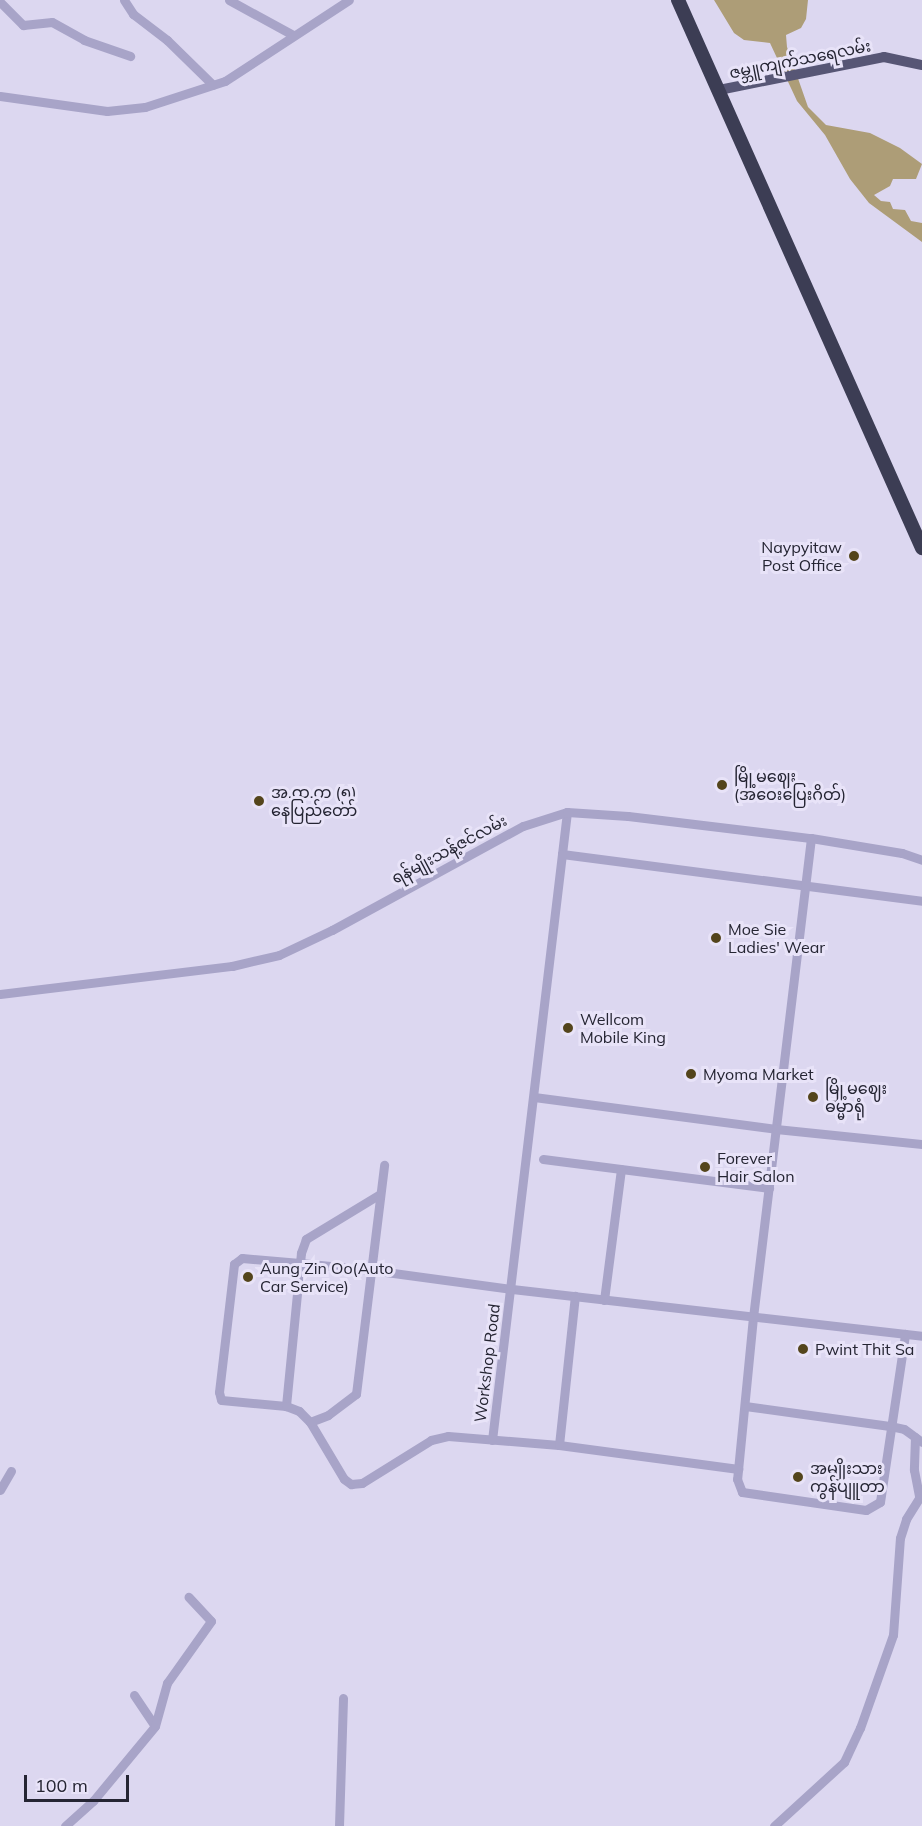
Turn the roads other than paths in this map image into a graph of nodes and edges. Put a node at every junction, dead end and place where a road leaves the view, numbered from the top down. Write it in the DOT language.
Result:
graph roads {
  1 [pos="124,0"];
  2 [pos="229,0"];
  3 [pos="349,0"];
  4 [pos="678,0"];
  5 [pos="0,2"];
  6 [pos="292,35"];
  7 [pos="130,56"];
  8 [pos="922,65"];
  9 [pos="213,85"];
  10 [pos="719,90"];
  11 [pos="0,96"];
  12 [pos="922,548"];
  13 [pos="567,812"];
  14 [pos="811,838"];
  15 [pos="562,854"];
  16 [pos="922,860"];
  17 [pos="805,885"];
  18 [pos="922,902"];
  19 [pos="0,994"];
  20 [pos="534,1096"];
  21 [pos="776,1129"];
  22 [pos="922,1144"];
  23 [pos="543,1159"];
  24 [pos="384,1165"];
  25 [pos="621,1169"];
  26 [pos="769,1188"];
  27 [pos="380,1194"];
  28 [pos="300,1263"];
  29 [pos="371,1270"];
  30 [pos="512,1289"];
  31 [pos="575,1296"];
  32 [pos="604,1300"];
  33 [pos="753,1317"];
  34 [pos="905,1334"];
  35 [pos="922,1336"];
  36 [pos="286,1406"];
  37 [pos="745,1406"];
  38 [pos="310,1422"];
  39 [pos="890,1426"];
  40 [pos="492,1440"];
  41 [pos="919,1440"];
  42 [pos="559,1444"];
  43 [pos="738,1469"];
  44 [pos="11,1471"];
  45 [pos="0,1490"];
  46 [pos="921,1495"];
  47 [pos="189,1597"];
  48 [pos="134,1695"];
  49 [pos="343,1698"];
  50 [pos="155,1726"];
  51 [pos="65,1826"];
  52 [pos="339,1826"];
  53 [pos="774,1826"];
  1 -- 9 [label="street"];
  2 -- 6 [label="street"];
  3 -- 6 [label="street"];
  4 -- 10 [label="highway"];
  5 -- 7 [label="street"];
  6 -- 9 [label="street"];
  8 -- 10 [label="main road, ဇမ္ဘူကျက်သရေလမ်း"];
  9 -- 11 [label="street"];
  10 -- 12 [label="highway"];
  13 -- 14 [label="street, ရန်မျိုးသန့်ဇင်လမ်း"];
  13 -- 15 [label="street, Workshop Road"];
  13 -- 19 [label="street, ရန်မျိုးသန့်ဇင်လမ်း"];
  14 -- 16 [label="street, ရန်မျိုးသန့်ဇင်လမ်း"];
  14 -- 17 [label="street"];
  15 -- 17 [label="street"];
  15 -- 20 [label="street, Workshop Road"];
  17 -- 18 [label="street"];
  17 -- 21 [label="street"];
  20 -- 21 [label="street"];
  20 -- 30 [label="street, Workshop Road"];
  21 -- 22 [label="street"];
  21 -- 26 [label="street"];
  23 -- 25 [label="street"];
  24 -- 27 [label="street"];
  25 -- 26 [label="street"];
  25 -- 32 [label="street"];
  26 -- 33 [label="street"];
  27 -- 28 [label="street"];
  27 -- 29 [label="street"];
  28 -- 29 [label="street"];
  28 -- 36 [label="street"];
  28 -- 36 [label="street"];
  29 -- 30 [label="street"];
  29 -- 38 [label="street"];
  30 -- 31 [label="street"];
  30 -- 40 [label="street, Workshop Road"];
  31 -- 32 [label="street"];
  31 -- 42 [label="street"];
  32 -- 33 [label="street"];
  33 -- 34 [label="street"];
  33 -- 37 [label="street"];
  34 -- 35 [label="street"];
  34 -- 39 [label="street"];
  36 -- 38 [label="street"];
  37 -- 39 [label="street"];
  37 -- 43 [label="street"];
  38 -- 40 [label="street"];
  39 -- 41 [label="street"];
  39 -- 43 [label="street"];
  40 -- 42 [label="street"];
  41 -- 46 [label="street"];
  42 -- 43 [label="street"];
  44 -- 45 [label="street"];
  46 -- 53 [label="street"];
  47 -- 50 [label="street"];
  48 -- 50 [label="street"];
  49 -- 52 [label="street"];
  50 -- 51 [label="street"];
}
